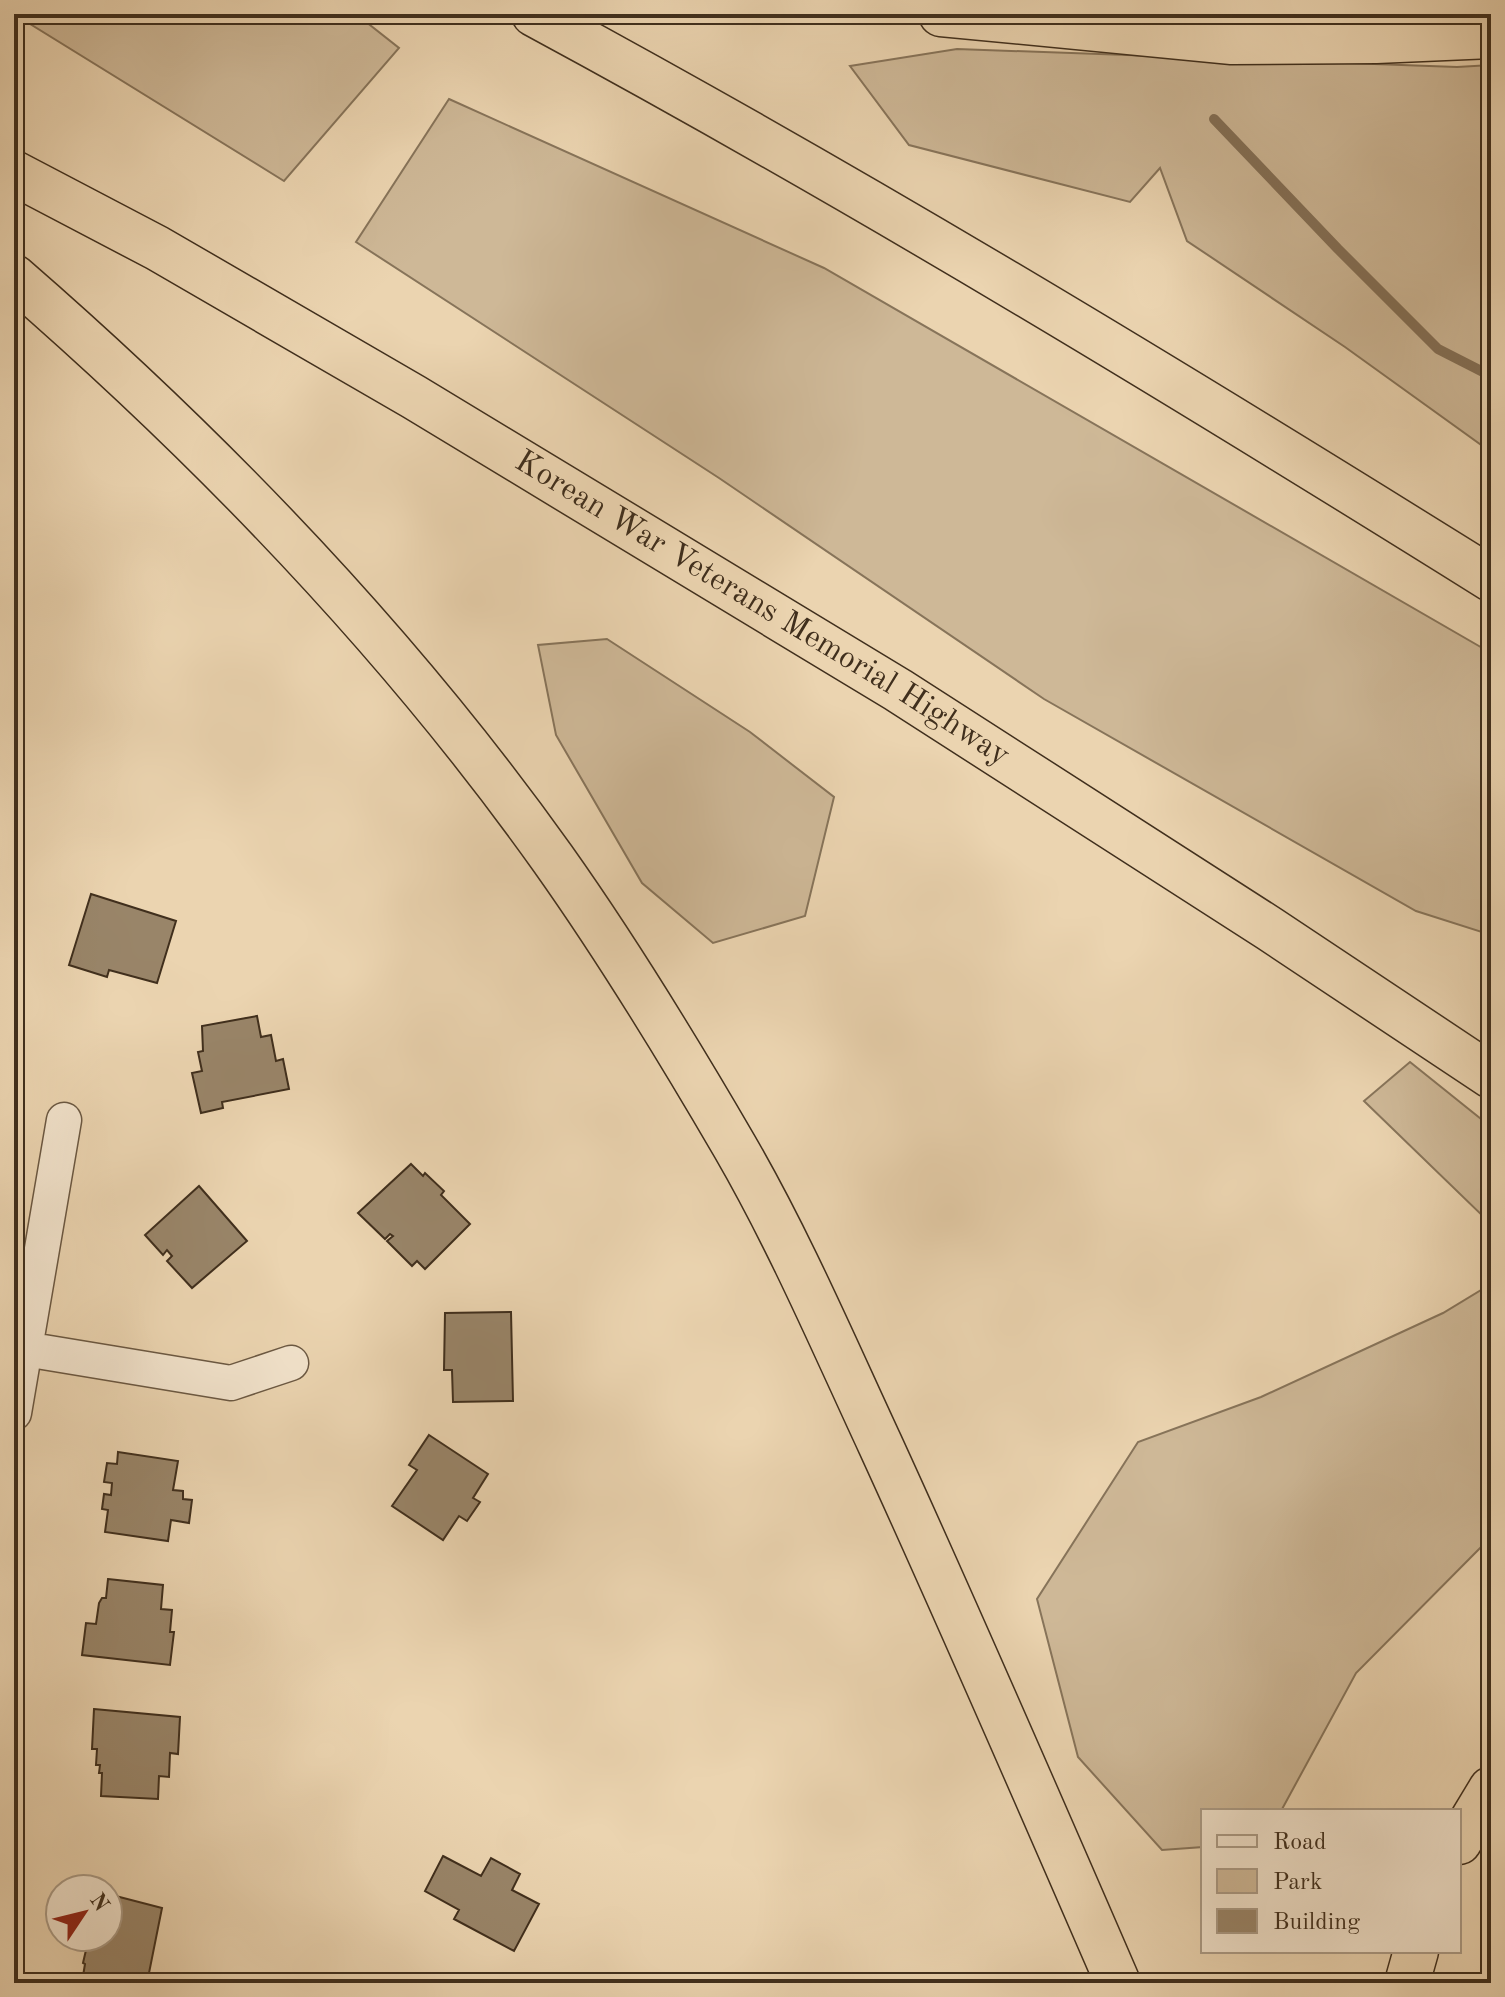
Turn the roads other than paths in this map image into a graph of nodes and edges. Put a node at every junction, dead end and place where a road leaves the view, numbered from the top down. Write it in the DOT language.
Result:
graph roads {
  1 [pos="534,14"];
  2 [pos="941,14"];
  3 [pos="1491,36"];
  4 [pos="14,173"];
  5 [pos="14,277"];
  6 [pos="1491,579"];
  7 [pos="1491,1076"];
  8 [pos="64,1120"];
  9 [pos="25,1349"];
  10 [pos="291,1363"];
  11 [pos="14,1413"];
  12 [pos="1491,1789"];
  13 [pos="1461,1839"];
  14 [pos="1415,1953"];
  15 [pos="1118,1983"];
  16 [pos="1407,1983"];
  1 -- 6 [label="highway"];
  2 -- 3 [label="highway"];
  4 -- 7 [label="highway, Korean War Veterans Memorial Highway"];
  5 -- 15 [label="highway"];
  8 -- 9 [label="street"];
  9 -- 10 [label="street"];
  9 -- 11 [label="street"];
  12 -- 13 [label="highway"];
  14 -- 16 [label="highway"];
}
